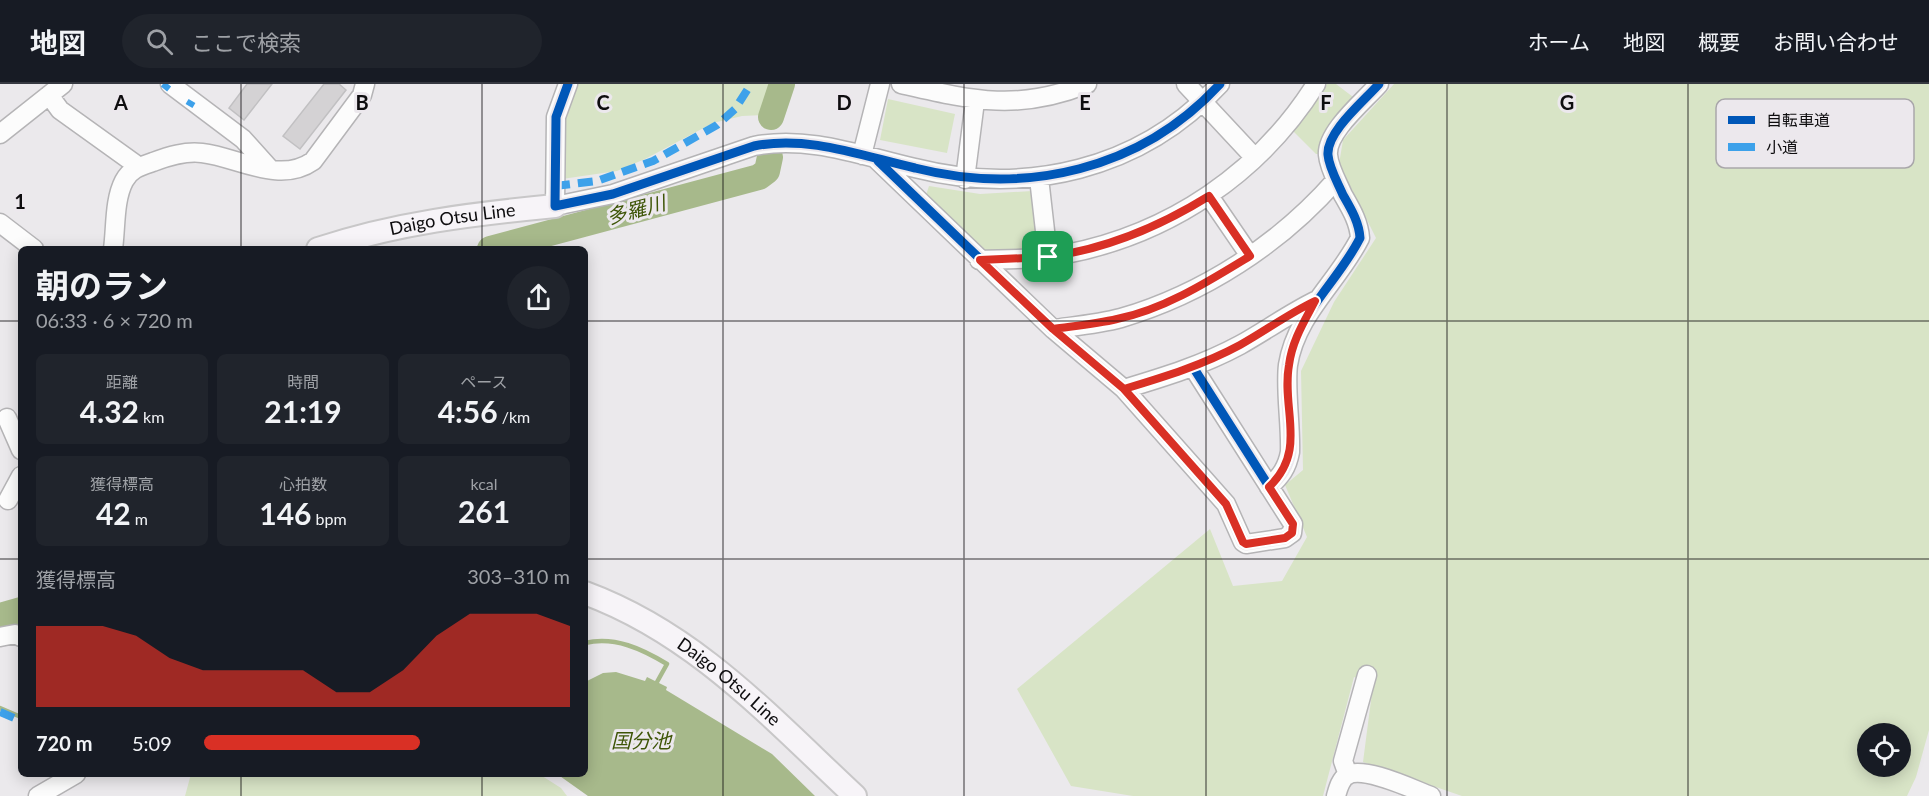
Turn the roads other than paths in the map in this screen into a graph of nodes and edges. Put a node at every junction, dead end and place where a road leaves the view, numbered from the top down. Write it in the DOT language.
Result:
graph roads {
  1 [pos="170,84"];
  2 [pos="365,84"];
  3 [pos="568,84"];
  4 [pos="880,84"];
  5 [pos="901,84"];
  6 [pos="1087,84"];
  7 [pos="1186,84"];
  8 [pos="1220,84"];
  9 [pos="1316,84"];
  10 [pos="1379,84"];
  11 [pos="56,90"];
  12 [pos="194,91"];
  13 [pos="975,101"];
  14 [pos="1202,102"];
  15 [pos="0,134"];
  16 [pos="869,157"];
  17 [pos="1256,158"];
  18 [pos="138,166"];
  19 [pos="270,169"];
  20 [pos="927,171"];
  21 [pos="1040,178"];
  22 [pos="965,179"];
  23 [pos="1336,180"];
  24 [pos="1209,196"];
  25 [pos="555,206"];
  26 [pos="929,209"];
  27 [pos="0,223"];
  28 [pos="30,246"];
  29 [pos="113,246"];
  30 [pos="328,246"];
  31 [pos="1250,256"];
  32 [pos="1048,257"];
  33 [pos="980,260"];
  34 [pos="1315,301"];
  35 [pos="1053,329"];
  36 [pos="1193,367"];
  37 [pos="1124,389"];
  38 [pos="9,420"];
  39 [pos="18,442"];
  40 [pos="18,483"];
  41 [pos="1269,487"];
  42 [pos="10,500"];
  43 [pos="588,594"];
  44 [pos="18,636"];
  45 [pos="0,637"];
  46 [pos="1367,675"];
  47 [pos="1348,775"];
  48 [pos="67,777"];
  49 [pos="38,796"];
  50 [pos="855,796"];
  51 [pos="1336,796"];
  52 [pos="1431,796"];
  1 -- 12 [label="street"];
  2 -- 19 [label="street"];
  3 -- 25 [label="street"];
  4 -- 16 [label="street"];
  5 -- 13 [label="street"];
  6 -- 13 [label="street"];
  7 -- 14 [label="street"];
  8 -- 14 [label="street"];
  9 -- 17 [label="street"];
  10 -- 23 [label="street"];
  11 -- 15 [label="street"];
  11 -- 18 [label="street"];
  12 -- 19 [label="street"];
  13 -- 22 [label="street"];
  14 -- 17 [label="street"];
  14 -- 21 [label="street"];
  16 -- 20 [label="street"];
  16 -- 25 [label="street"];
  16 -- 26 [label="street"];
  17 -- 24 [label="street"];
  18 -- 19 [label="street"];
  18 -- 29 [label="street"];
  20 -- 22 [label="street"];
  20 -- 26 [label="street"];
  21 -- 22 [label="street"];
  21 -- 32 [label="street"];
  23 -- 31 [label="street"];
  23 -- 34 [label="street"];
  24 -- 31 [label="street"];
  24 -- 32 [label="street"];
  25 -- 30 [label="main road, Daigo Otsu Line"];
  26 -- 33 [label="street"];
  27 -- 28 [label="street"];
  31 -- 35 [label="street"];
  32 -- 33 [label="street"];
  33 -- 35 [label="street"];
  34 -- 36 [label="street"];
  34 -- 41 [label="street"];
  35 -- 37 [label="street"];
  36 -- 37 [label="street"];
  36 -- 41 [label="street"];
  37 -- 41 [label="street"];
  38 -- 39 [label="street"];
  40 -- 42 [label="street"];
  43 -- 50 [label="main road, Daigo Otsu Line"];
  44 -- 45 [label="street"];
  46 -- 47 [label="street"];
  47 -- 51 [label="street"];
  47 -- 52 [label="street"];
  48 -- 49 [label="street"];
}
